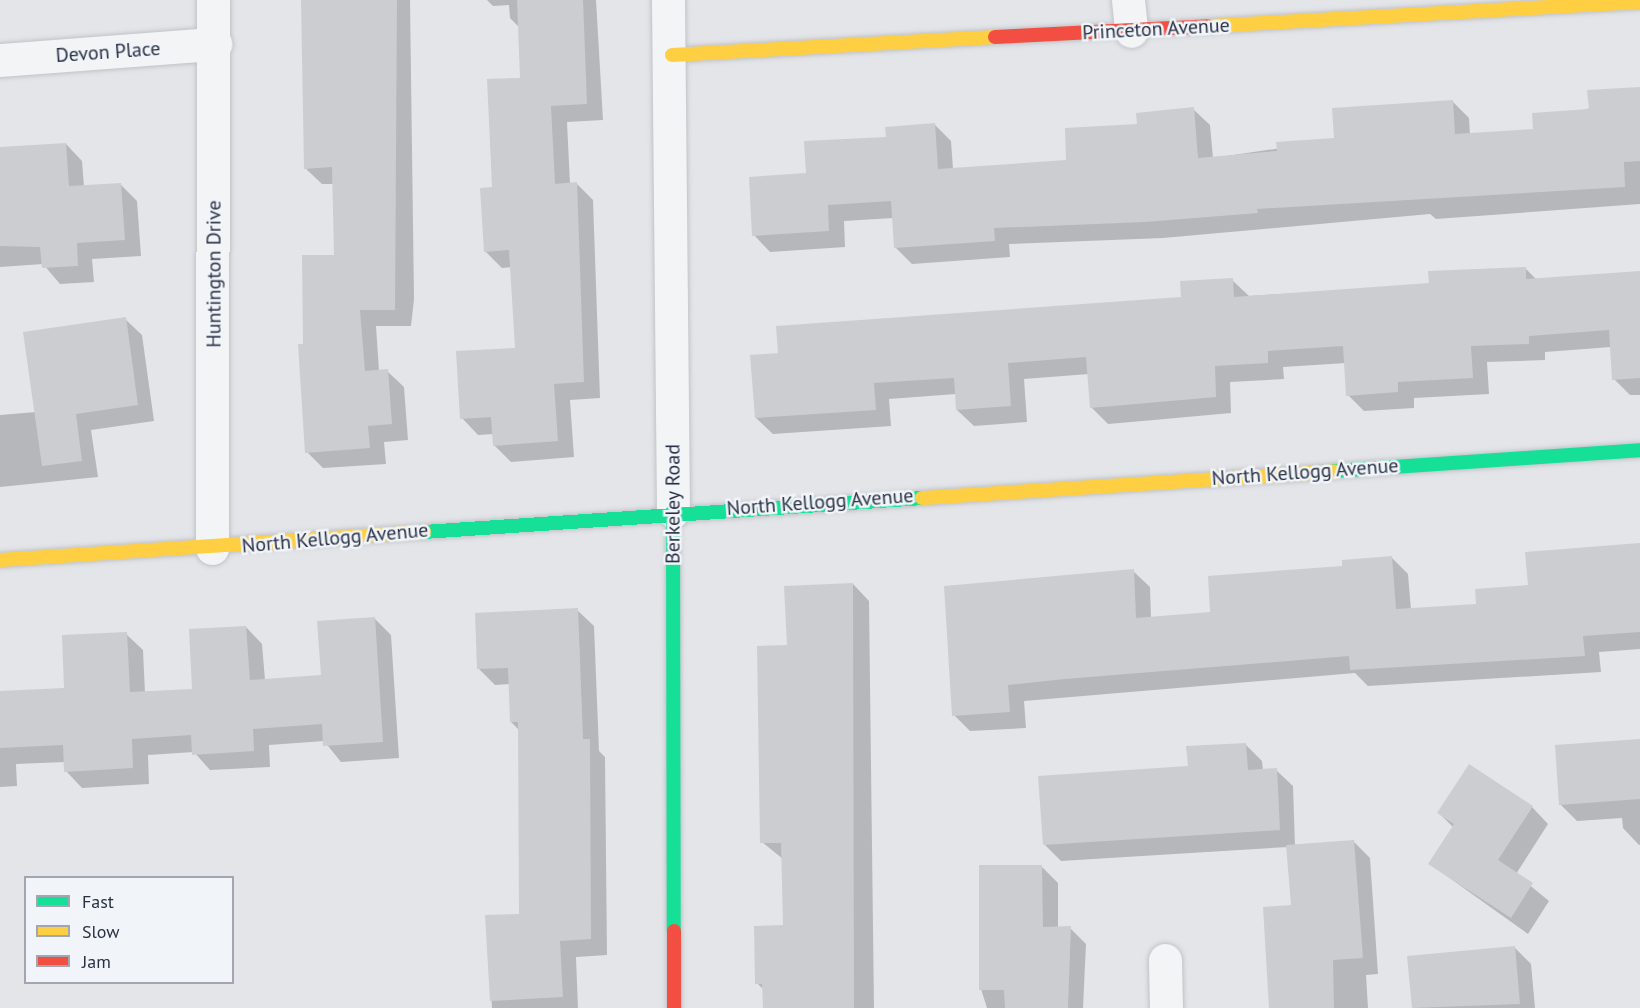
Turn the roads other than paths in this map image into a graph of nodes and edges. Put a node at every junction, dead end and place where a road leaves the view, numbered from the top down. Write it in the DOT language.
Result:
graph roads {
  1 [pos="213,0"];
  2 [pos="668,0"];
  3 [pos="1640,2"];
  4 [pos="1130,15"];
  5 [pos="215,44"];
  6 [pos="672,55"];
  7 [pos="0,60"];
  8 [pos="1640,450"];
  9 [pos="673,511"];
  10 [pos="212,548"];
  11 [pos="0,560"];
  12 [pos="1165,960"];
  13 [pos="674,1008"];
  14 [pos="1166,1008"];
  1 -- 5 [label="street, Huntington Drive"];
  2 -- 6 [label="street, Berkeley Road"];
  3 -- 4 [label="street, Princeton Avenue"];
  4 -- 6 [label="street, Princeton Avenue"];
  5 -- 7 [label="street, Devon Place"];
  5 -- 10 [label="street, Huntington Drive"];
  6 -- 9 [label="street, Berkeley Road"];
  8 -- 9 [label="street, North Kellogg Avenue"];
  9 -- 10 [label="street, North Kellogg Avenue"];
  9 -- 13 [label="street, Berkeley Road"];
  10 -- 11 [label="street, North Kellogg Avenue"];
  12 -- 14 [label="street"];
}
